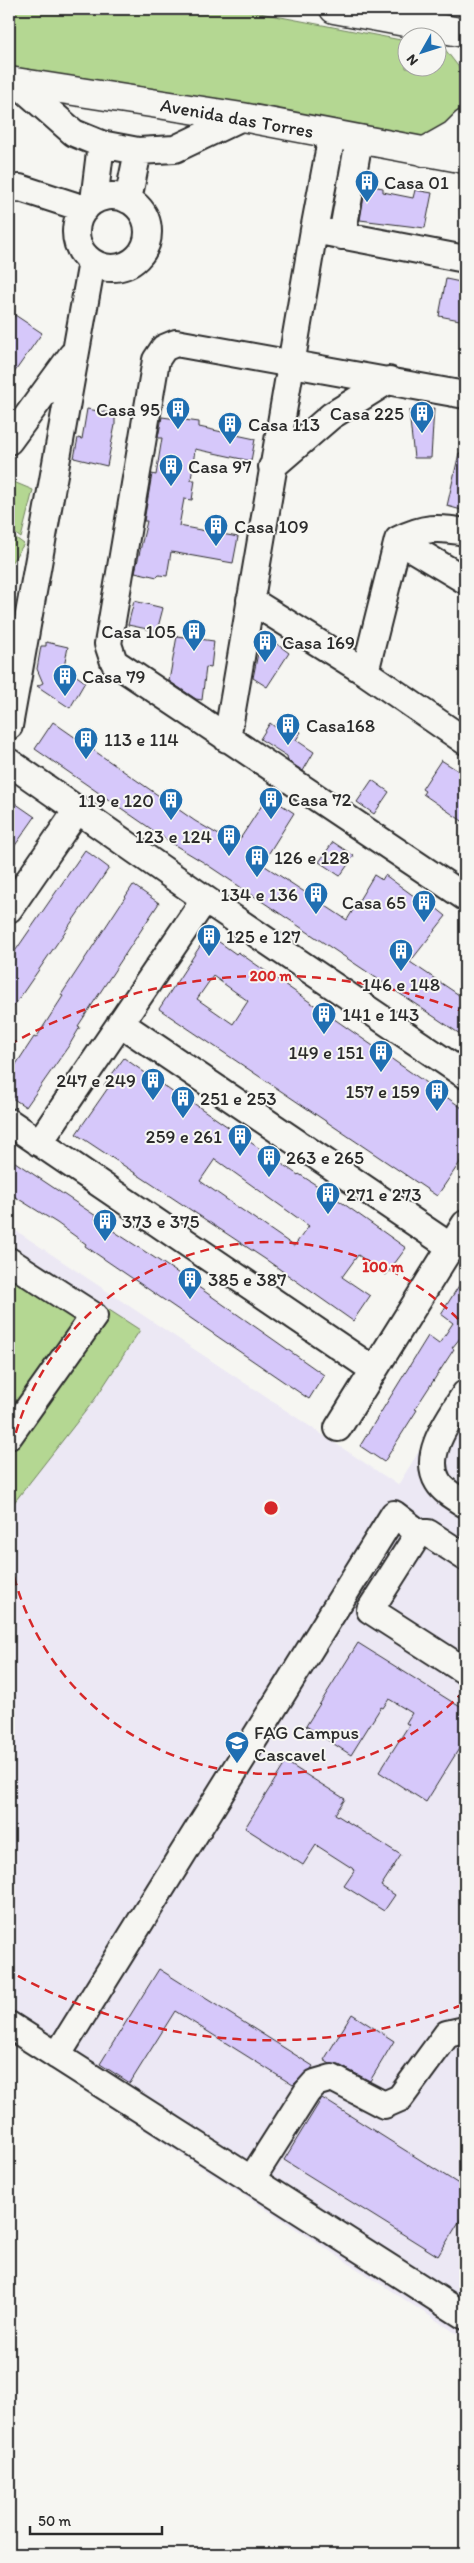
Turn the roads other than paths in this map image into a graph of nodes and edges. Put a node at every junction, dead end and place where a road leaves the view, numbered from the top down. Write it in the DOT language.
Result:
graph roads {
  1 [pos="334,9"];
  2 [pos="462,40"];
  3 [pos="12,82"];
  4 [pos="242,117"];
  5 [pos="465,124"];
  6 [pos="332,135"];
  7 [pos="359,140"];
  8 [pos="100,144"];
  9 [pos="138,151"];
  10 [pos="424,152"];
  11 [pos="465,159"];
  12 [pos="9,189"];
  13 [pos="128,200"];
  14 [pos="89,205"];
  15 [pos="314,230"];
  16 [pos="342,236"];
  17 [pos="465,259"];
  18 [pos="92,262"];
  19 [pos="76,351"];
  20 [pos="291,364"];
  21 [pos="389,380"];
  22 [pos="465,395"];
  23 [pos="32,409"];
  24 [pos="63,419"];
  25 [pos="9,441"];
  26 [pos="272,467"];
  27 [pos="465,532"];
  28 [pos="398,540"];
  29 [pos="465,580"];
  30 [pos="250,600"];
  31 [pos="365,672"];
  32 [pos="9,726"];
  33 [pos="227,739"];
  34 [pos="465,741"];
  35 [pos="9,762"];
  36 [pos="78,809"];
  37 [pos="465,897"];
  38 [pos="205,899"];
  39 [pos="9,909"];
  40 [pos="120,1023"];
  41 [pos="465,1075"];
  42 [pos="9,1122"];
  43 [pos="38,1142"];
  44 [pos="465,1224"];
  45 [pos="451,1247"];
  46 [pos="9,1261"];
  47 [pos="374,1370"];
  48 [pos="465,1394"];
  49 [pos="338,1428"];
  50 [pos="9,1436"];
  51 [pos="465,1504"];
  52 [pos="419,1533"];
  53 [pos="465,1557"];
  54 [pos="367,1558"];
  55 [pos="393,1574"];
  56 [pos="345,1593"];
  57 [pos="370,1610"];
  58 [pos="465,1671"];
  59 [pos="9,2025"];
  60 [pos="465,2030"];
  61 [pos="57,2056"];
  62 [pos="251,2180"];
  63 [pos="462,2308"];
  1 -- 2 [label="main road"];
  3 -- 4 [label="main road, Avenida das Torres"];
  3 -- 8 [label="street"];
  4 -- 6 [label="main road, Avenida das Torres"];
  4 -- 9 [label="street"];
  5 -- 10 [label="main road"];
  6 -- 7 [label="main road, Avenida das Torres"];
  6 -- 15 [label="street"];
  7 -- 10 [label="main road, Avenida das Torres"];
  7 -- 16 [label="street"];
  8 -- 9 [label="street"];
  8 -- 14 [label="street"];
  9 -- 13 [label="street"];
  10 -- 11 [label="main road, Avenida das Torres"];
  12 -- 14 [label="street"];
  13 -- 14 [label="street"];
  13 -- 18 [label="street"];
  14 -- 18 [label="street"];
  15 -- 16 [label="street"];
  15 -- 20 [label="street"];
  16 -- 17 [label="street"];
  18 -- 19 [label="street"];
  19 -- 23 [label="street"];
  19 -- 24 [label="street"];
  20 -- 21 [label="street"];
  20 -- 26 [label="street"];
  20 -- 33 [label="street"];
  21 -- 22 [label="street"];
  21 -- 26 [label="street"];
  23 -- 24 [label="street"];
  23 -- 25 [label="street"];
  24 -- 32 [label="street"];
  26 -- 30 [label="street"];
  27 -- 28 [label="street"];
  28 -- 29 [label="street"];
  28 -- 31 [label="street"];
  30 -- 31 [label="street"];
  30 -- 33 [label="street"];
  31 -- 34 [label="street"];
  33 -- 37 [label="street"];
  35 -- 36 [label="street"];
  36 -- 38 [label="street"];
  36 -- 39 [label="street"];
  38 -- 40 [label="street"];
  38 -- 41 [label="street"];
  40 -- 43 [label="street"];
  40 -- 45 [label="street"];
  42 -- 43 [label="street"];
  43 -- 47 [label="street"];
  44 -- 45 [label="street"];
  45 -- 47 [label="street"];
  46 -- 50 [label="street"];
  47 -- 49 [label="street"];
  48 -- 51 [label="street"];
  52 -- 53 [label="street"];
  52 -- 54 [label="street"];
  52 -- 55 [label="street"];
  54 -- 55 [label="street"];
  54 -- 56 [label="street"];
  55 -- 57 [label="street"];
  56 -- 57 [label="street"];
  56 -- 61 [label="street"];
  57 -- 58 [label="street"];
  59 -- 61 [label="street"];
  60 -- 62 [label="street"];
  61 -- 62 [label="street"];
  62 -- 63 [label="street"];
}
